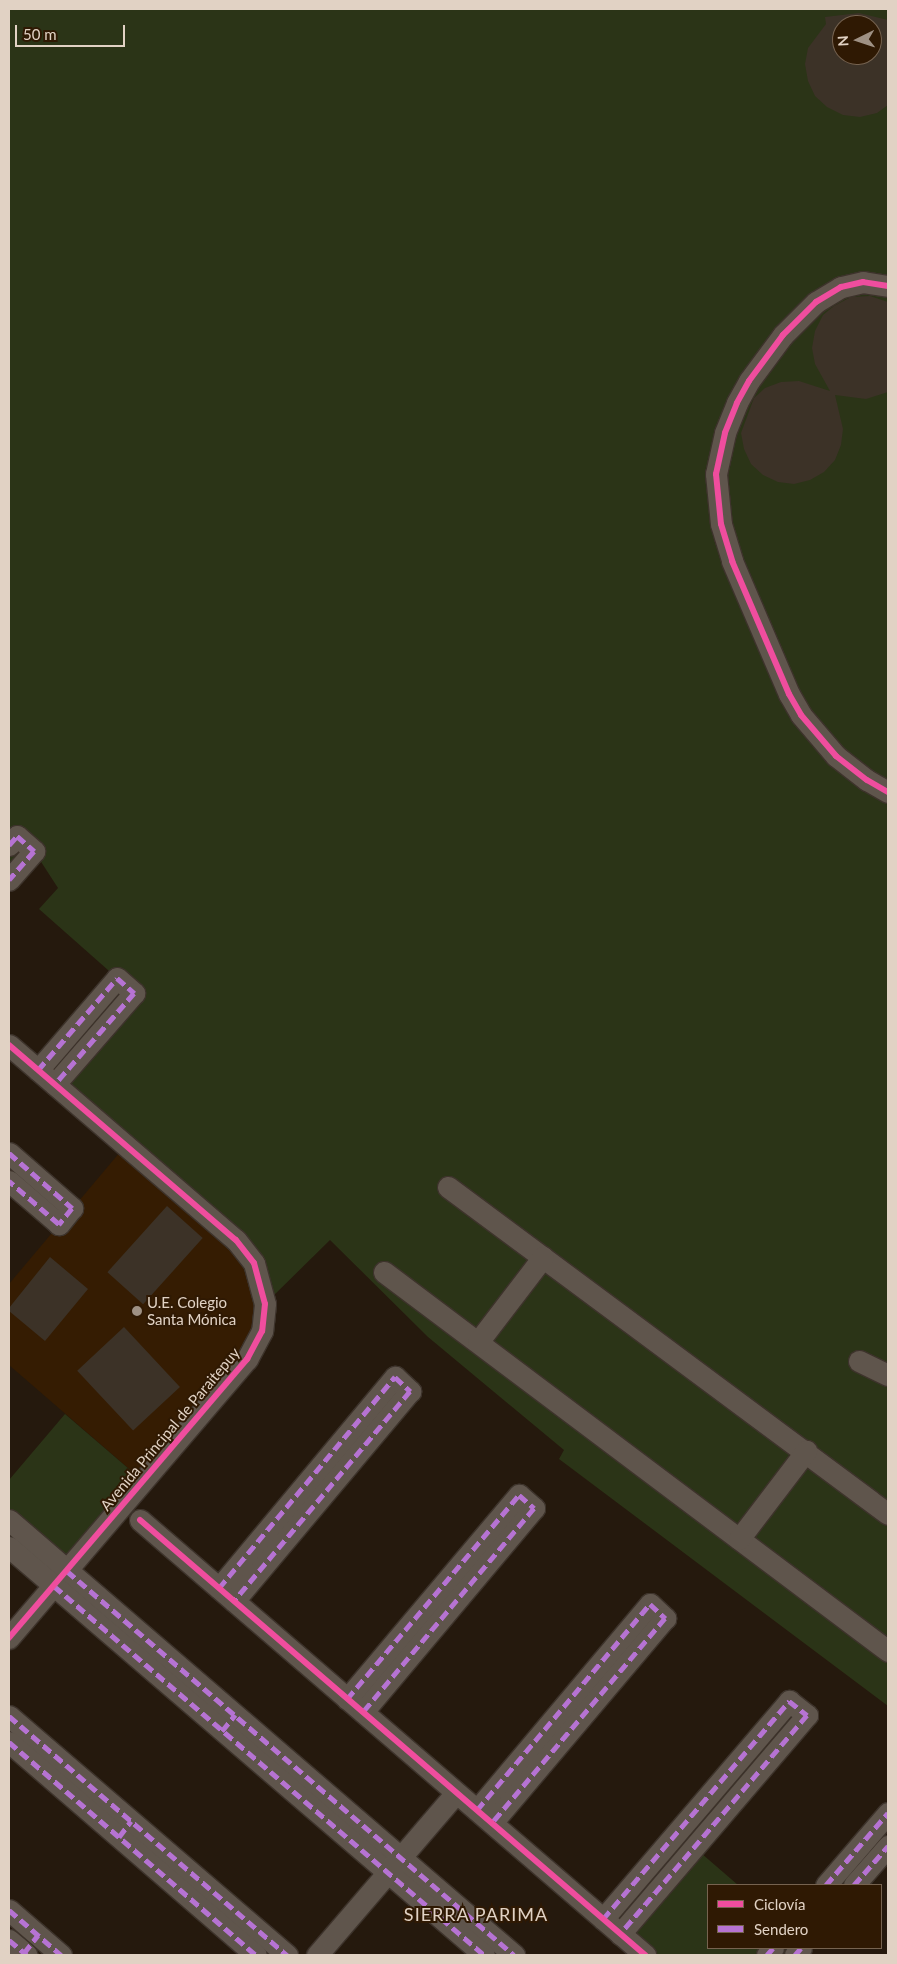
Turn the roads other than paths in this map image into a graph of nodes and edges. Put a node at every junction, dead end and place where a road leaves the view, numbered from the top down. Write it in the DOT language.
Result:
graph roads {
  1 [pos="888,286"];
  2 [pos="888,792"];
  3 [pos="9,845"];
  4 [pos="9,880"];
  5 [pos="9,1044"];
  6 [pos="38,1070"];
  7 [pos="55,1084"];
  8 [pos="9,1154"];
  9 [pos="9,1181"];
  10 [pos="448,1187"];
  11 [pos="543,1257"];
  12 [pos="384,1272"];
  13 [pos="478,1342"];
  14 [pos="860,1361"];
  15 [pos="888,1375"];
  16 [pos="806,1451"];
  17 [pos="888,1514"];
  18 [pos="9,1520"];
  19 [pos="140,1520"];
  20 [pos="739,1539"];
  21 [pos="9,1547"];
  22 [pos="60,1578"];
  23 [pos="226,1594"];
  24 [pos="9,1638"];
  25 [pos="888,1651"];
  26 [pos="355,1705"];
  27 [pos="9,1716"];
  28 [pos="9,1742"];
  29 [pos="456,1793"];
  30 [pos="888,1813"];
  31 [pos="484,1817"];
  32 [pos="125,1829"];
  33 [pos="888,1846"];
  34 [pos="394,1865"];
  35 [pos="827,1884"];
  36 [pos="855,1884"];
  37 [pos="9,1910"];
  38 [pos="603,1919"];
  39 [pos="620,1934"];
  40 [pos="38,1935"];
  41 [pos="20,1949"];
  42 [pos="61,1955"];
  43 [pos="256,1955"];
  44 [pos="287,1955"];
  45 [pos="317,1955"];
  46 [pos="484,1955"];
  47 [pos="514,1955"];
  48 [pos="645,1955"];
  1 -- 2 [label="street"];
  3 -- 4 [label="street"];
  5 -- 6 [label="street, Avenida Principal de Paraitepuy"];
  6 -- 7 [label="street, Avenida Principal de Paraitepuy"];
  6 -- 7 [label="street"];
  7 -- 22 [label="street, Avenida Principal de Paraitepuy"];
  8 -- 9 [label="street"];
  10 -- 11 [label="street"];
  11 -- 13 [label="street"];
  11 -- 16 [label="street"];
  12 -- 13 [label="street"];
  13 -- 20 [label="street"];
  14 -- 15 [label="street"];
  16 -- 17 [label="street"];
  16 -- 20 [label="street"];
  18 -- 22 [label="street"];
  19 -- 23 [label="street"];
  20 -- 25 [label="street"];
  21 -- 22 [label="street"];
  22 -- 24 [label="street, Avenida Principal de Paraitepuy"];
  22 -- 34 [label="street"];
  23 -- 23 [label="street"];
  23 -- 26 [label="street"];
  26 -- 26 [label="street"];
  26 -- 29 [label="street"];
  27 -- 32 [label="street"];
  28 -- 32 [label="street"];
  29 -- 31 [label="street"];
  29 -- 34 [label="street"];
  30 -- 35 [label="street"];
  31 -- 31 [label="street"];
  31 -- 38 [label="street"];
  32 -- 43 [label="street"];
  32 -- 44 [label="street"];
  33 -- 36 [label="street"];
  34 -- 45 [label="street"];
  34 -- 46 [label="street"];
  34 -- 47 [label="street"];
  37 -- 40 [label="street"];
  38 -- 39 [label="street"];
  38 -- 39 [label="street"];
  39 -- 48 [label="street"];
  40 -- 41 [label="street"];
  40 -- 42 [label="street"];
}
